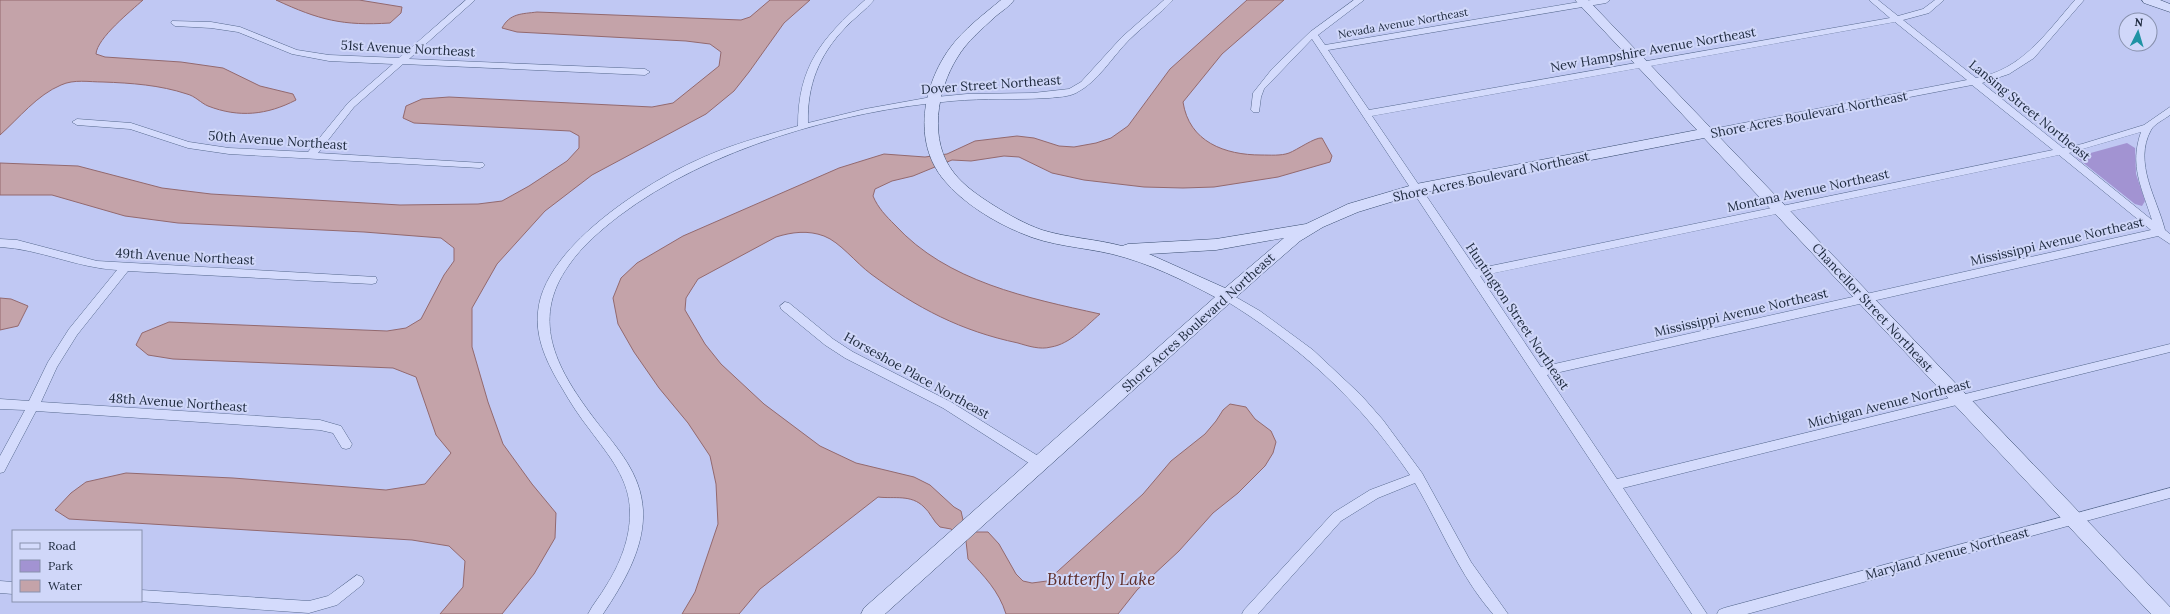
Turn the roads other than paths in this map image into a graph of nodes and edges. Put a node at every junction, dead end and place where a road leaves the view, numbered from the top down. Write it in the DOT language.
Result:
graph roads {
  1 [pos="471,0"];
  2 [pos="870,0"];
  3 [pos="1008,0"];
  4 [pos="1169,0"];
  5 [pos="1360,0"];
  6 [pos="1606,0"];
  7 [pos="1873,0"];
  8 [pos="1940,0"];
  9 [pos="2080,0"];
  10 [pos="2148,0"];
  11 [pos="1583,2"];
  12 [pos="2170,8"];
  13 [pos="1897,19"];
  14 [pos="175,24"];
  15 [pos="1313,34"];
  16 [pos="1322,48"];
  17 [pos="400,61"];
  18 [pos="1642,64"];
  19 [pos="645,72"];
  20 [pos="1975,82"];
  21 [pos="933,100"];
  22 [pos="1256,110"];
  23 [pos="2170,110"];
  24 [pos="1366,114"];
  25 [pos="77,122"];
  26 [pos="803,127"];
  27 [pos="2147,127"];
  28 [pos="1707,133"];
  29 [pos="2061,152"];
  30 [pos="310,156"];
  31 [pos="480,164"];
  32 [pos="1416,189"];
  33 [pos="1781,210"];
  34 [pos="1318,224"];
  35 [pos="2160,232"];
  36 [pos="2170,240"];
  37 [pos="0,243"];
  38 [pos="1114,249"];
  39 [pos="125,267"];
  40 [pos="1472,274"];
  41 [pos="372,280"];
  42 [pos="1227,296"];
  43 [pos="1865,298"];
  44 [pos="785,306"];
  45 [pos="2170,348"];
  46 [pos="1538,372"];
  47 [pos="1961,400"];
  48 [pos="0,404"];
  49 [pos="33,406"];
  50 [pos="346,444"];
  51 [pos="1039,463"];
  52 [pos="0,468"];
  53 [pos="1418,477"];
  54 [pos="1614,485"];
  55 [pos="2170,493"];
  56 [pos="2074,518"];
  57 [pos="357,581"];
  58 [pos="0,587"];
  59 [pos="12,588"];
  60 [pos="142,596"];
  61 [pos="595,614"];
  62 [pos="871,614"];
  63 [pos="1249,614"];
  64 [pos="1501,614"];
  65 [pos="1700,614"];
  66 [pos="1724,614"];
  67 [pos="2164,614"];
  1 -- 17 [label="street"];
  2 -- 26 [label="street"];
  3 -- 21 [label="street"];
  4 -- 21 [label="street, Dover Street Northeast"];
  5 -- 15 [label="street"];
  6 -- 11 [label="street, Nevada Avenue Northeast"];
  7 -- 13 [label="street, Lansing Street Northeast"];
  8 -- 13 [label="street, New Hampshire Avenue Northeast"];
  9 -- 20 [label="street, Shore Acres Boulevard Northeast"];
  10 -- 12 [label="street"];
  11 -- 16 [label="street, Nevada Avenue Northeast"];
  11 -- 18 [label="street, Chancellor Street Northeast"];
  13 -- 18 [label="street, New Hampshire Avenue Northeast"];
  13 -- 20 [label="street, Lansing Street Northeast"];
  14 -- 17 [label="street, 51st Avenue Northeast"];
  15 -- 16 [label="street, Huntington Street Northeast"];
  15 -- 22 [label="street"];
  16 -- 24 [label="street, Huntington Street Northeast"];
  17 -- 19 [label="street, 51st Avenue Northeast"];
  17 -- 30 [label="street"];
  18 -- 24 [label="street, New Hampshire Avenue Northeast"];
  18 -- 28 [label="street, Chancellor Street Northeast"];
  20 -- 28 [label="street, Shore Acres Boulevard Northeast"];
  20 -- 29 [label="street, Lansing Street Northeast"];
  21 -- 26 [label="street, Dover Street Northeast"];
  21 -- 38 [label="street"];
  23 -- 27 [label="street, Montana Avenue Northeast"];
  24 -- 32 [label="street, Huntington Street Northeast"];
  25 -- 30 [label="street, 50th Avenue Northeast"];
  26 -- 61 [label="street, Dover Street Northeast"];
  27 -- 29 [label="street, Montana Avenue Northeast"];
  27 -- 35 [label="street"];
  28 -- 32 [label="street, Shore Acres Boulevard Northeast"];
  28 -- 33 [label="street, Chancellor Street Northeast"];
  29 -- 33 [label="street, Montana Avenue Northeast"];
  29 -- 35 [label="street, Lansing Street Northeast"];
  30 -- 31 [label="street, 50th Avenue Northeast"];
  32 -- 34 [label="street, Shore Acres Boulevard Northeast"];
  32 -- 40 [label="street, Huntington Street Northeast"];
  33 -- 40 [label="street, Montana Avenue Northeast"];
  33 -- 43 [label="street, Chancellor Street Northeast"];
  34 -- 38 [label="street"];
  34 -- 42 [label="street, Shore Acres Boulevard Northeast"];
  35 -- 36 [label="street, Lansing Street Northeast"];
  35 -- 43 [label="street, Mississippi Avenue Northeast"];
  37 -- 39 [label="street, 49th Avenue Northeast"];
  38 -- 42 [label="street"];
  39 -- 41 [label="street, 49th Avenue Northeast"];
  39 -- 49 [label="street"];
  40 -- 46 [label="street, Huntington Street Northeast"];
  42 -- 51 [label="street, Shore Acres Boulevard Northeast"];
  42 -- 53 [label="street"];
  43 -- 46 [label="street, Mississippi Avenue Northeast"];
  43 -- 47 [label="street, Chancellor Street Northeast"];
  44 -- 51 [label="street, Horseshoe Place Northeast"];
  45 -- 47 [label="street, Michigan Avenue Northeast"];
  46 -- 54 [label="street, Huntington Street Northeast"];
  47 -- 54 [label="street, Michigan Avenue Northeast"];
  47 -- 56 [label="street, Chancellor Street Northeast"];
  48 -- 49 [label="street, 48th Avenue Northeast"];
  49 -- 50 [label="street, 48th Avenue Northeast"];
  49 -- 52 [label="street"];
  51 -- 62 [label="street, Shore Acres Boulevard Northeast"];
  53 -- 63 [label="street"];
  53 -- 64 [label="street"];
  54 -- 65 [label="street, Huntington Street Northeast"];
  55 -- 56 [label="street, Maryland Avenue Northeast"];
  56 -- 66 [label="street, Maryland Avenue Northeast"];
  56 -- 67 [label="street, Chancellor Street Northeast"];
  57 -- 60 [label="street"];
  58 -- 59 [label="street"];
}
